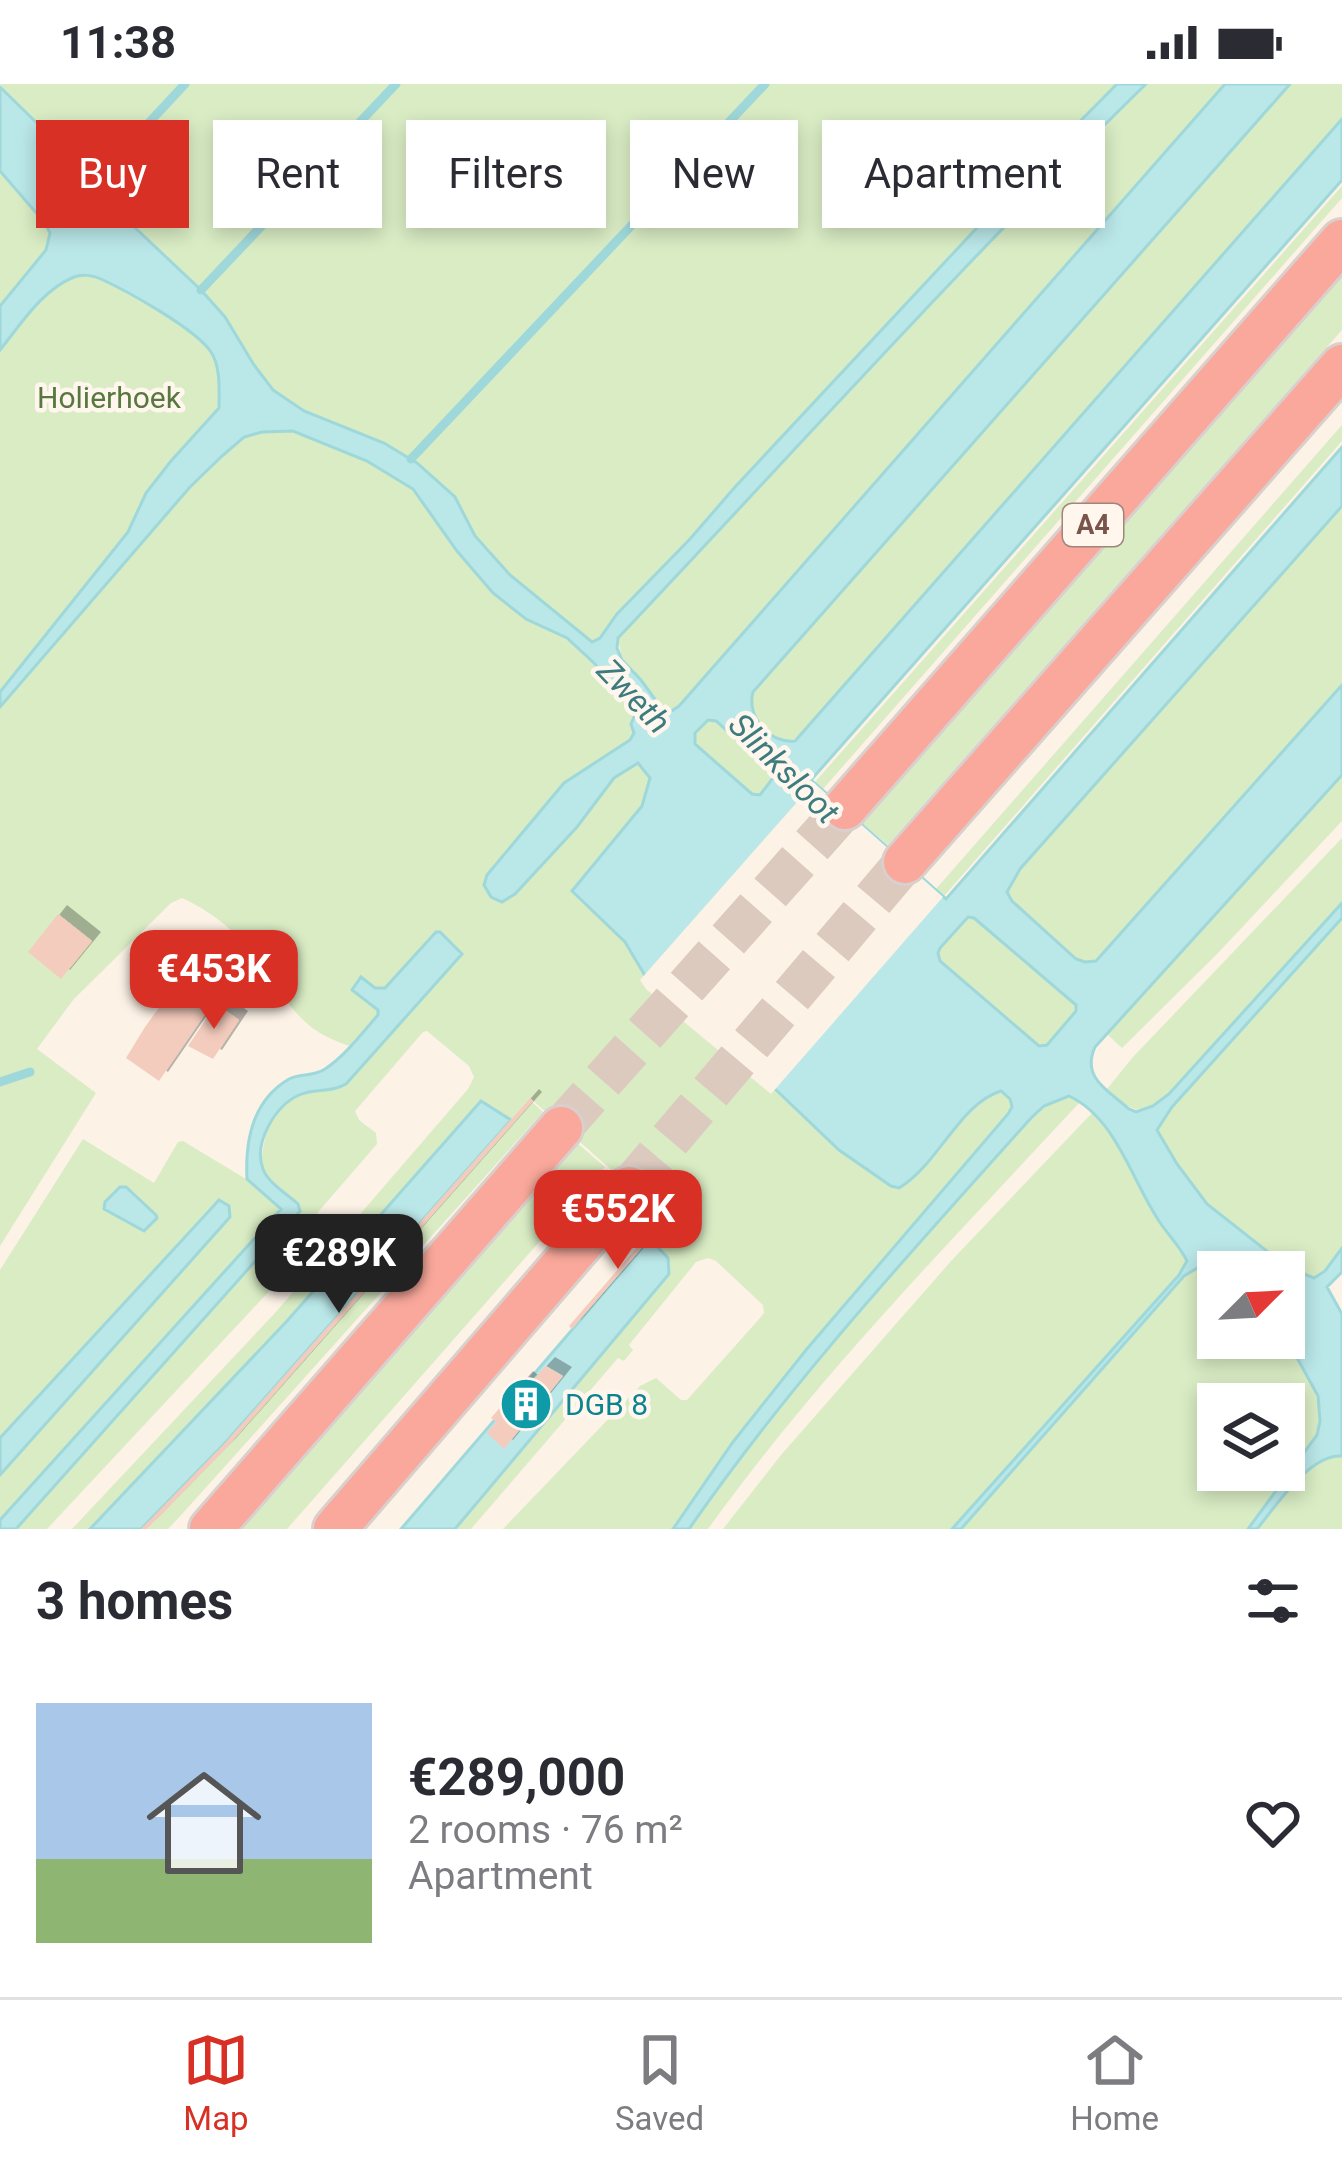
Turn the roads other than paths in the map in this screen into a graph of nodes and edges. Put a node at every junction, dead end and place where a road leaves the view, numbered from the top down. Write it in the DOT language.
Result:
graph roads {
  1 [pos="1342,241"];
  2 [pos="1342,366"];
  3 [pos="845,808"];
  4 [pos="905,862"];
  5 [pos="561,1128"];
  6 [pos="629,1188"];
  7 [pos="211,1529"];
  8 [pos="335,1529"];
  1 -- 3 [label="highway, A4"];
  2 -- 4 [label="highway"];
  5 -- 7 [label="highway"];
  6 -- 8 [label="highway"];
}
